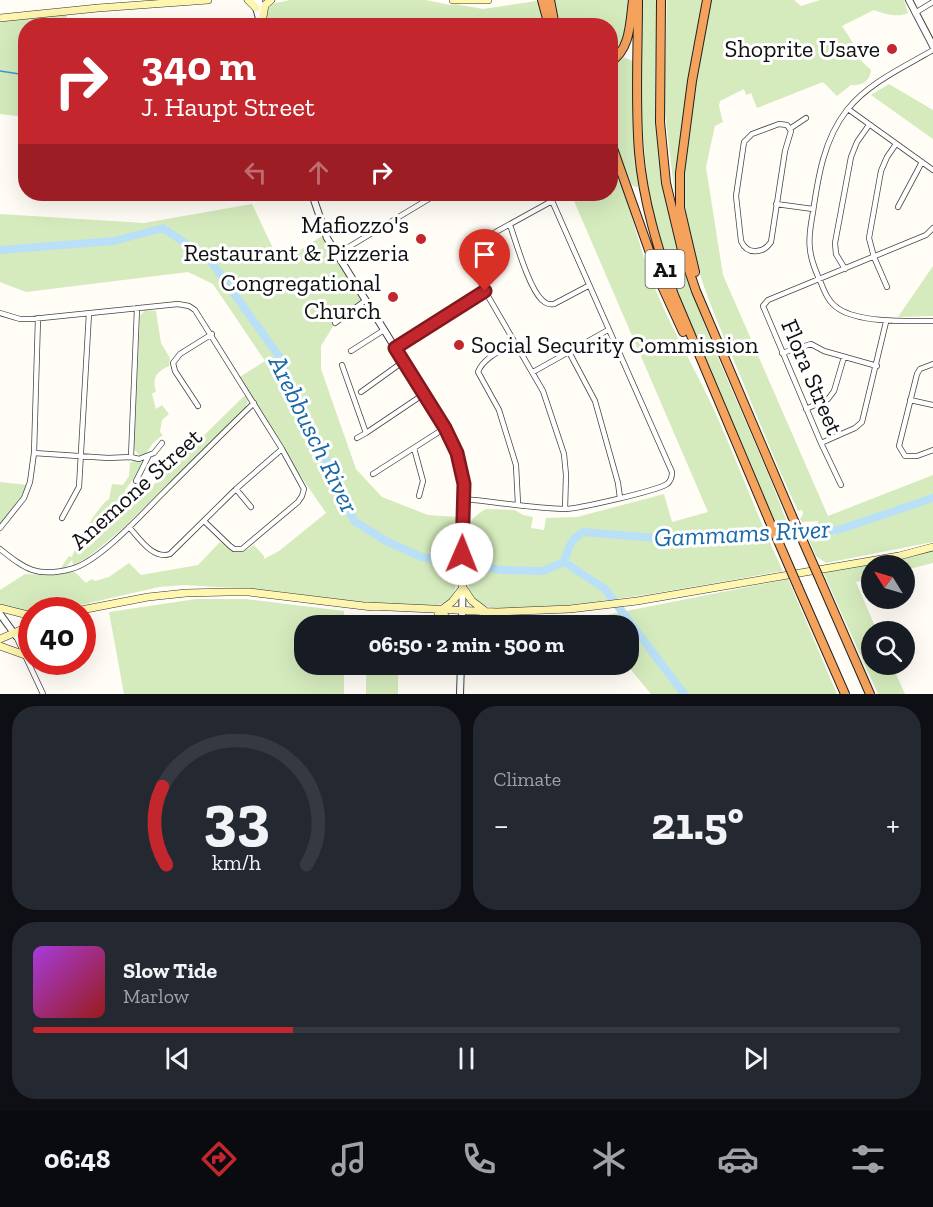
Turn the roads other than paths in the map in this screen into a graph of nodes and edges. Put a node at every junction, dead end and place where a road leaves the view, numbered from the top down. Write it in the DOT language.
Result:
graph roads {
  1 [pos="208,0"];
  2 [pos="248,0"];
  3 [pos="254,0"];
  4 [pos="259,0"];
  5 [pos="271,0"];
  6 [pos="453,0"];
  7 [pos="488,0"];
  8 [pos="542,0"];
  9 [pos="550,0"];
  10 [pos="633,0"];
  11 [pos="638,0"];
  12 [pos="661,0"];
  13 [pos="707,0"];
  14 [pos="909,0"];
  15 [pos="933,2"];
  16 [pos="98,4"];
  17 [pos="256,8"];
  18 [pos="915,13"];
  19 [pos="263,17"];
  20 [pos="0,18"];
  21 [pos="260,18"];
  22 [pos="547,18"];
  23 [pos="553,18"];
  24 [pos="933,48"];
  25 [pos="618,57"];
  26 [pos="848,109"];
  27 [pos="806,118"];
  28 [pos="869,125"];
  29 [pos="791,128"];
  30 [pos="896,144"];
  31 [pos="922,162"];
  32 [pos="618,163"];
  33 [pos="933,170"];
  34 [pos="314,201"];
  35 [pos="425,201"];
  36 [pos="552,201"];
  37 [pos="776,204"];
  38 [pos="898,207"];
  39 [pos="813,209"];
  40 [pos="510,225"];
  41 [pos="933,228"];
  42 [pos="337,254"];
  43 [pos="874,257"];
  44 [pos="844,269"];
  45 [pos="819,280"];
  46 [pos="588,286"];
  47 [pos="887,287"];
  48 [pos="485,291"];
  49 [pos="366,300"];
  50 [pos="137,308"];
  51 [pos="0,313"];
  52 [pos="89,313"];
  53 [pos="38,318"];
  54 [pos="886,321"];
  55 [pos="933,321"];
  56 [pos="335,323"];
  57 [pos="384,330"];
  58 [pos="608,330"];
  59 [pos="212,334"];
  60 [pos="514,343"];
  61 [pos="719,344"];
  62 [pos="395,348"];
  63 [pos="351,351"];
  64 [pos="569,352"];
  65 [pos="782,353"];
  66 [pos="844,357"];
  67 [pos="404,361"];
  68 [pos="933,364"];
  69 [pos="342,365"];
  70 [pos="877,366"];
  71 [pos="533,372"];
  72 [pos="361,392"];
  73 [pos="424,394"];
  74 [pos="910,400"];
  75 [pos="718,402"];
  76 [pos="254,403"];
  77 [pos="933,405"];
  78 [pos="198,406"];
  79 [pos="806,409"];
  80 [pos="445,428"];
  81 [pos="366,434"];
  82 [pos="357,438"];
  83 [pos="162,443"];
  84 [pos="821,443"];
  85 [pos="414,448"];
  86 [pos="282,449"];
  87 [pos="933,450"];
  88 [pos="34,453"];
  89 [pos="81,456"];
  90 [pos="131,457"];
  91 [pos="148,457"];
  92 [pos="373,474"];
  93 [pos="136,481"];
  94 [pos="841,485"];
  95 [pos="236,489"];
  96 [pos="420,496"];
  97 [pos="620,498"];
  98 [pos="464,499"];
  99 [pos="518,504"];
  100 [pos="251,507"];
  101 [pos="565,509"];
  102 [pos="62,518"];
  103 [pos="204,521"];
  104 [pos="129,527"];
  105 [pos="0,528"];
  106 [pos="933,547"];
  107 [pos="0,549"];
  108 [pos="462,587"];
  109 [pos="96,607"];
  110 [pos="0,608"];
  111 [pos="440,611"];
  112 [pos="18,612"];
  113 [pos="462,613"];
  114 [pos="485,613"];
  115 [pos="0,614"];
  116 [pos="444,615"];
  117 [pos="18,634"];
  118 [pos="15,635"];
  119 [pos="18,641"];
  120 [pos="0,643"];
  121 [pos="18,652"];
  122 [pos="34,675"];
  123 [pos="461,675"];
  124 [pos="43,694"];
  125 [pos="460,694"];
  126 [pos="845,694"];
  127 [pos="870,694"];
  1 -- 16 [label="main road"];
  2 -- 17 [label="main road"];
  3 -- 17 [label="street"];
  4 -- 19 [label="street"];
  5 -- 19 [label="main road"];
  6 -- 7 [label="main road"];
  8 -- 22 [label="highway"];
  9 -- 23 [label="highway"];
  10 -- 25 [label="highway"];
  11 -- 75 [label="highway, A1"];
  12 -- 61 [label="highway, A1"];
  13 -- 61 [label="highway"];
  14 -- 18 [label="street"];
  15 -- 18 [label="street"];
  16 -- 20 [label="main road"];
  17 -- 21 [label="street"];
  18 -- 24 [label="street"];
  24 -- 26 [label="street"];
  26 -- 28 [label="street"];
  26 -- 39 [label="street"];
  27 -- 29 [label="street"];
  28 -- 30 [label="street"];
  28 -- 44 [label="street"];
  29 -- 37 [label="street"];
  29 -- 37 [label="street"];
  30 -- 31 [label="street"];
  30 -- 43 [label="street"];
  31 -- 33 [label="street"];
  31 -- 38 [label="street"];
  32 -- 75 [label="highway"];
  34 -- 42 [label="street"];
  35 -- 42 [label="street"];
  36 -- 40 [label="street"];
  36 -- 46 [label="street"];
  37 -- 39 [label="street"];
  39 -- 45 [label="street"];
  40 -- 46 [label="street"];
  40 -- 48 [label="street"];
  41 -- 43 [label="street"];
  42 -- 49 [label="street"];
  43 -- 44 [label="street"];
  43 -- 47 [label="street"];
  44 -- 45 [label="street"];
  45 -- 54 [label="street"];
  45 -- 65 [label="street, Flora Street"];
  46 -- 58 [label="street"];
  48 -- 60 [label="street"];
  48 -- 62 [label="street"];
  49 -- 56 [label="street"];
  49 -- 57 [label="street"];
  50 -- 52 [label="street"];
  50 -- 59 [label="street"];
  50 -- 90 [label="street"];
  51 -- 53 [label="street"];
  52 -- 53 [label="street"];
  52 -- 89 [label="street"];
  53 -- 88 [label="street"];
  54 -- 55 [label="street"];
  54 -- 70 [label="street"];
  57 -- 62 [label="street"];
  57 -- 63 [label="street"];
  58 -- 64 [label="street"];
  58 -- 97 [label="street"];
  59 -- 76 [label="street"];
  59 -- 78 [label="street"];
  60 -- 71 [label="street"];
  60 -- 99 [label="street"];
  61 -- 127 [label="highway, A1, bridge"];
  62 -- 67 [label="street"];
  64 -- 71 [label="street"];
  64 -- 97 [label="street"];
  65 -- 66 [label="street"];
  65 -- 79 [label="street, Flora Street"];
  66 -- 70 [label="street"];
  66 -- 79 [label="street"];
  67 -- 72 [label="street"];
  67 -- 73 [label="street"];
  68 -- 74 [label="street"];
  69 -- 81 [label="street"];
  70 -- 84 [label="street"];
  71 -- 101 [label="street"];
  73 -- 80 [label="street"];
  73 -- 81 [label="street"];
  74 -- 77 [label="street"];
  74 -- 87 [label="street"];
  75 -- 126 [label="highway, A1, bridge"];
  76 -- 86 [label="street"];
  76 -- 104 [label="street, Anemone Street"];
  79 -- 84 [label="street, Flora Street"];
  80 -- 85 [label="street"];
  80 -- 98 [label="street"];
  81 -- 82 [label="street"];
  83 -- 91 [label="street"];
  84 -- 94 [label="street, Flora Street"];
  85 -- 92 [label="street"];
  85 -- 96 [label="street"];
  86 -- 95 [label="street"];
  86 -- 103 [label="street"];
  88 -- 89 [label="street"];
  88 -- 105 [label="street"];
  89 -- 90 [label="street"];
  89 -- 102 [label="street"];
  90 -- 91 [label="street"];
  91 -- 93 [label="street"];
  95 -- 100 [label="street"];
  95 -- 103 [label="street"];
  97 -- 101 [label="street"];
  98 -- 99 [label="street"];
  98 -- 108 [label="street"];
  99 -- 101 [label="street"];
  103 -- 104 [label="street"];
  104 -- 107 [label="street, Anemone Street"];
  106 -- 114 [label="main road"];
  108 -- 111 [label="main road"];
  108 -- 113 [label="street"];
  108 -- 114 [label="main road"];
  109 -- 111 [label="main road"];
  110 -- 112 [label="main road"];
  111 -- 113 [label="main road"];
  111 -- 116 [label="main road"];
  113 -- 114 [label="main road"];
  115 -- 118 [label="street"];
  117 -- 118 [label="main road"];
  118 -- 119 [label="street"];
  118 -- 120 [label="main road"];
  120 -- 121 [label="main road"];
  122 -- 124 [label="street"];
  123 -- 125 [label="street"];
}
